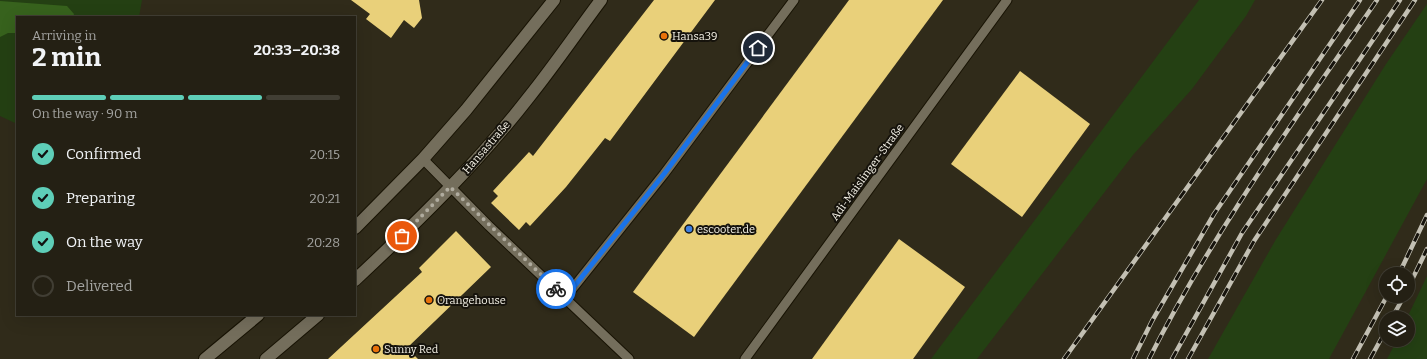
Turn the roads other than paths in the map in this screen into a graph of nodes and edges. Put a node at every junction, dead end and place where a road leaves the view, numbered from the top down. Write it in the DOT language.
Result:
graph roads {
  1 [pos="554,0"];
  2 [pos="601,0"];
  3 [pos="794,0"];
  4 [pos="1007,0"];
  5 [pos="423,159"];
  6 [pos="450,187"];
  7 [pos="356,227"];
  8 [pos="356,279"];
  9 [pos="565,298"];
  10 [pos="257,316"];
  11 [pos="317,316"];
  12 [pos="205,359"];
  13 [pos="266,359"];
  14 [pos="629,359"];
  15 [pos="746,359"];
  1 -- 5 [label="main road"];
  2 -- 6 [label="main road, Hansastraße"];
  3 -- 9 [label="lane"];
  4 -- 15 [label="lane, Adi-Maislinger-Straße"];
  5 -- 6 [label="lane"];
  5 -- 7 [label="main road"];
  6 -- 8 [label="main road, Hansastraße"];
  6 -- 9 [label="lane"];
  9 -- 14 [label="lane"];
  10 -- 12 [label="main road"];
  11 -- 13 [label="main road"];
}
